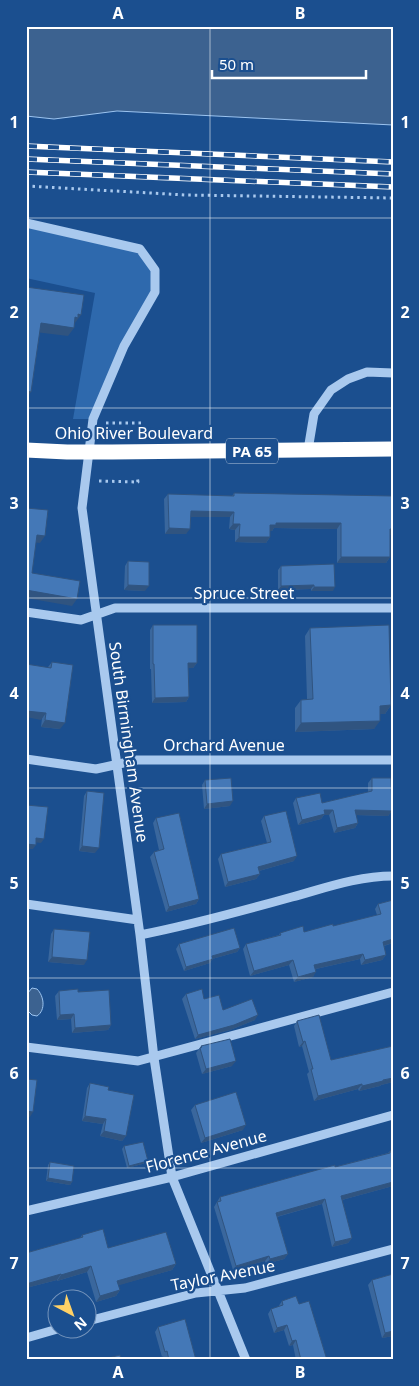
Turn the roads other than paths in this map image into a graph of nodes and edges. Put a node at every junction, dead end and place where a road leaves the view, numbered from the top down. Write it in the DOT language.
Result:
graph roads {
  1 [pos="26,223"];
  2 [pos="393,373"];
  3 [pos="393,449"];
  4 [pos="26,450"];
  5 [pos="308,450"];
  6 [pos="393,608"];
  7 [pos="26,612"];
  8 [pos="97,615"];
  9 [pos="26,759"];
  10 [pos="393,760"];
  11 [pos="116,765"];
  12 [pos="393,876"];
  13 [pos="26,904"];
  14 [pos="138,920"];
  15 [pos="140,935"];
  16 [pos="393,992"];
  17 [pos="26,1047"];
  18 [pos="154,1058"];
  19 [pos="393,1115"];
  20 [pos="172,1176"];
  21 [pos="26,1211"];
  22 [pos="393,1249"];
  23 [pos="219,1291"];
  24 [pos="98,1319"];
  25 [pos="48,1332"];
  26 [pos="26,1338"];
  27 [pos="246,1360"];
  1 -- 8 [label="street, South Birmingham Avenue"];
  2 -- 5 [label="street"];
  3 -- 5 [label="highway, Ohio River Boulevard / PA 65"];
  4 -- 5 [label="highway, Ohio River Boulevard / PA 65"];
  6 -- 8 [label="street, Spruce Street"];
  7 -- 8 [label="street, Spruce Street"];
  8 -- 11 [label="street, South Birmingham Avenue"];
  9 -- 11 [label="street, Orchard Avenue"];
  10 -- 11 [label="street, Orchard Avenue"];
  11 -- 14 [label="street, South Birmingham Avenue"];
  12 -- 15 [label="street"];
  13 -- 14 [label="street"];
  14 -- 15 [label="street, South Birmingham Avenue"];
  15 -- 18 [label="street, South Birmingham Avenue"];
  16 -- 18 [label="street"];
  17 -- 18 [label="street"];
  18 -- 20 [label="street, South Birmingham Avenue"];
  19 -- 20 [label="street, Florence Avenue"];
  20 -- 21 [label="street, Florence Avenue"];
  20 -- 23 [label="street, South Birmingham Avenue"];
  22 -- 23 [label="street, Taylor Avenue"];
  23 -- 24 [label="street, Taylor Avenue"];
  23 -- 27 [label="street, South Birmingham Avenue"];
  25 -- 26 [label="street"];
}
